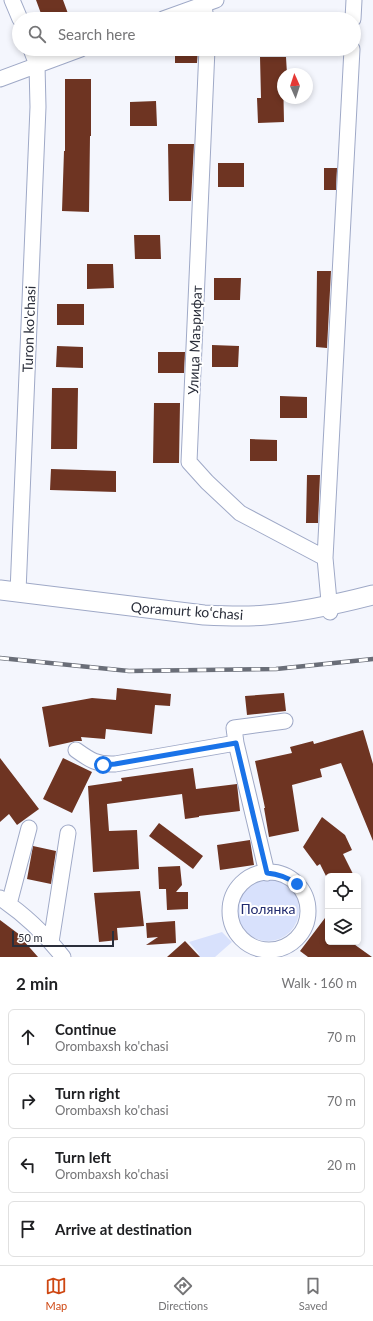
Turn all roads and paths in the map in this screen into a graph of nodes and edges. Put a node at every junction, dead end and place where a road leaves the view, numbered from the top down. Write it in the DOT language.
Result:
graph roads {
  1 [pos="12,0"];
  2 [pos="354,0"];
  3 [pos="208,1"];
  4 [pos="17,12"];
  5 [pos="180,12"];
  6 [pos="207,12"];
  7 [pos="353,12"];
  8 [pos="34,56"];
  9 [pos="61,56"];
  10 [pos="207,56"];
  11 [pos="352,56"];
  12 [pos="37,65"];
  13 [pos="0,79"];
  14 [pos="325,558"];
  15 [pos="6,593"];
  16 [pos="373,595"];
  17 [pos="373,601"];
  18 [pos="330,609"];
  19 [pos="285,720"];
  20 [pos="236,743"];
  21 [pos="76,750"];
  22 [pos="29,828"];
  23 [pos="68,833"];
  24 [pos="267,873"];
  25 [pos="4,901"];
  26 [pos="51,942"];
  27 [pos="282,954"];
  28 [pos="63,957"];
  1 -- 4 [label="street"];
  2 -- 7 [label="street"];
  3 -- 5 [label="street"];
  3 -- 6 [label="street"];
  8 -- 12 [label="street, Turon ko'chasi"];
  9 -- 12 [label="street"];
  10 -- 14 [label="street, Улица Маърифат"];
  11 -- 14 [label="street"];
  12 -- 13 [label="street"];
  12 -- 15 [label="street, Turon ko'chasi"];
  14 -- 18 [label="street"];
  15 -- 18 [label="main road, Qoramurt koʻchasi"];
  16 -- 18 [label="main road, Qoramurt koʻchasi"];
  17 -- 18 [label="main road, Qoramurt koʻchasi"];
  19 -- 20 [label="street"];
  20 -- 21 [label="street"];
  20 -- 24 [label="street"];
  22 -- 25 [label="street"];
  23 -- 26 [label="street"];
  24 -- 27 [label="street"];
  24 -- 27 [label="street"];
  25 -- 26 [label="street"];
  26 -- 28 [label="street"];
}
